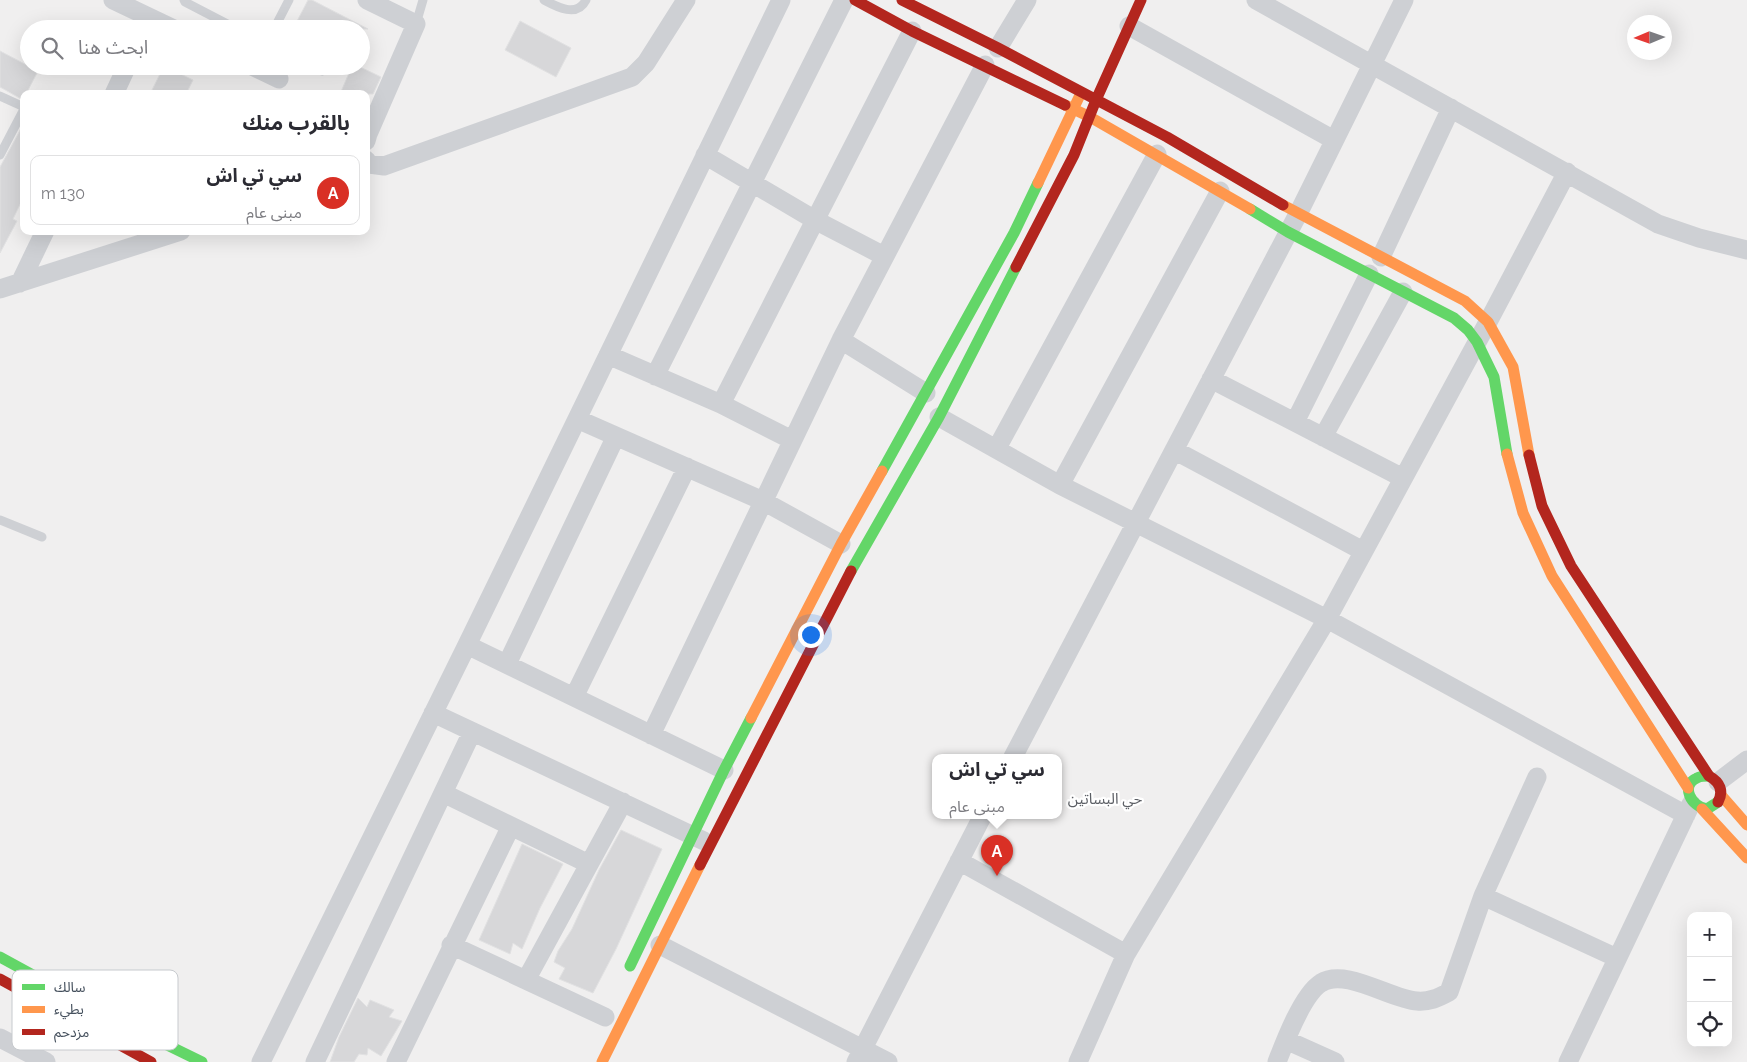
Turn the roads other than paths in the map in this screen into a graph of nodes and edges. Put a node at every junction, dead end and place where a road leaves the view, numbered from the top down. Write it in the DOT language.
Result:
graph roads {
  1 [pos="113,0"];
  2 [pos="184,0"];
  3 [pos="289,0"];
  4 [pos="367,0"];
  5 [pos="423,0"];
  6 [pos="544,0"];
  7 [pos="586,0"];
  8 [pos="686,0"];
  9 [pos="781,0"];
  10 [pos="844,0"];
  11 [pos="854,0"];
  12 [pos="902,0"];
  13 [pos="1027,0"];
  14 [pos="1141,0"];
  15 [pos="1256,0"];
  16 [pos="1404,0"];
  17 [pos="144,20"];
  18 [pos="220,20"];
  19 [pos="279,20"];
  20 [pos="416,24"];
  21 [pos="1129,26"];
  22 [pos="912,31"];
  23 [pos="998,48"];
  24 [pos="1372,64"];
  25 [pos="985,65"];
  26 [pos="123,75"];
  27 [pos="271,75"];
  28 [pos="279,79"];
  29 [pos="1083,88"];
  30 [pos="116,90"];
  31 [pos="0,96"];
  32 [pos="1096,100"];
  33 [pos="20,106"];
  34 [pos="1452,108"];
  35 [pos="1073,109"];
  36 [pos="20,116"];
  37 [pos="1090,118"];
  38 [pos="370,129"];
  39 [pos="1334,140"];
  40 [pos="1157,154"];
  41 [pos="0,155"];
  42 [pos="705,155"];
  43 [pos="370,164"];
  44 [pos="1567,172"];
  45 [pos="753,182"];
  46 [pos="1220,191"];
  47 [pos="1298,214"];
  48 [pos="815,220"];
  49 [pos="1288,232"];
  50 [pos="43,235"];
  51 [pos="169,235"];
  52 [pos="1747,250"];
  53 [pos="884,256"];
  54 [pos="1381,257"];
  55 [pos="1370,274"];
  56 [pos="20,283"];
  57 [pos="0,289"];
  58 [pos="1404,292"];
  59 [pos="1488,322"];
  60 [pos="840,340"];
  61 [pos="1477,342"];
  62 [pos="608,355"];
  63 [pos="656,376"];
  64 [pos="1211,379"];
  65 [pos="926,393"];
  66 [pos="721,404"];
  67 [pos="939,417"];
  68 [pos="577,419"];
  69 [pos="1295,422"];
  70 [pos="616,436"];
  71 [pos="1323,437"];
  72 [pos="792,440"];
  73 [pos="997,448"];
  74 [pos="1174,450"];
  75 [pos="687,467"];
  76 [pos="1403,478"];
  77 [pos="1060,485"];
  78 [pos="763,501"];
  79 [pos="0,520"];
  80 [pos="1136,523"];
  81 [pos="42,537"];
  82 [pos="841,544"];
  83 [pos="1363,551"];
  84 [pos="1327,619"];
  85 [pos="467,645"];
  86 [pos="507,664"];
  87 [pos="574,698"];
  88 [pos="433,713"];
  89 [pos="472,732"];
  90 [pos="651,735"];
  91 [pos="1015,754"];
  92 [pos="1747,760"];
  93 [pos="724,770"];
  94 [pos="1537,777"];
  95 [pos="1716,784"];
  96 [pos="443,793"];
  97 [pos="623,802"];
  98 [pos="1692,804"];
  99 [pos="981,819"];
  100 [pos="1747,825"];
  101 [pos="511,826"];
  102 [pos="692,835"];
  103 [pos="710,844"];
  104 [pos="1747,858"];
  105 [pos="959,861"];
  106 [pos="589,864"];
  107 [pos="1483,896"];
  108 [pos="451,945"];
  109 [pos="660,945"];
  110 [pos="1126,954"];
  111 [pos="0,957"];
  112 [pos="1617,958"];
  113 [pos="24,970"];
  114 [pos="626,974"];
  115 [pos="0,980"];
  116 [pos="526,980"];
  117 [pos="12,987"];
  118 [pos="605,1017"];
  119 [pos="0,1038"];
  120 [pos="1286,1040"];
  121 [pos="12,1044"];
  122 [pos="23,1050"];
  123 [pos="127,1050"];
  124 [pos="177,1050"];
  125 [pos="859,1055"];
  126 [pos="46,1062"];
  127 [pos="151,1062"];
  128 [pos="202,1062"];
  129 [pos="261,1062"];
  130 [pos="315,1062"];
  131 [pos="396,1062"];
  132 [pos="602,1062"];
  133 [pos="888,1062"];
  134 [pos="1078,1062"];
  135 [pos="1277,1062"];
  136 [pos="1335,1062"];
  137 [pos="1568,1062"];
  1 -- 17 [label="street"];
  2 -- 18 [label="lane"];
  3 -- 19 [label="lane"];
  4 -- 20 [label="street"];
  5 -- 20 [label="lane"];
  6 -- 7 [label="lane"];
  8 -- 43 [label="street"];
  9 -- 42 [label="street"];
  10 -- 45 [label="street"];
  11 -- 22 [label="main road"];
  12 -- 23 [label="main road"];
  13 -- 23 [label="street"];
  14 -- 21 [label="main road"];
  15 -- 24 [label="street"];
  16 -- 24 [label="street"];
  20 -- 38 [label="street"];
  21 -- 32 [label="main road"];
  21 -- 39 [label="street"];
  22 -- 25 [label="main road"];
  22 -- 48 [label="street"];
  23 -- 29 [label="main road"];
  24 -- 34 [label="street"];
  24 -- 39 [label="street"];
  25 -- 35 [label="main road"];
  25 -- 53 [label="street"];
  26 -- 30 [label="street"];
  27 -- 28 [label="street"];
  29 -- 32 [label="main road"];
  29 -- 35 [label="main road"];
  31 -- 33 [label="lane"];
  32 -- 37 [label="main road"];
  32 -- 47 [label="main road"];
  34 -- 44 [label="street"];
  34 -- 54 [label="street"];
  35 -- 37 [label="main road"];
  35 -- 65 [label="main road"];
  36 -- 41 [label="lane"];
  37 -- 40 [label="main road"];
  37 -- 67 [label="main road"];
  39 -- 47 [label="street"];
  40 -- 46 [label="main road"];
  40 -- 73 [label="street"];
  42 -- 45 [label="street"];
  42 -- 62 [label="street"];
  44 -- 52 [label="street"];
  44 -- 59 [label="street"];
  45 -- 48 [label="street"];
  45 -- 63 [label="street"];
  46 -- 49 [label="main road"];
  46 -- 77 [label="street"];
  47 -- 49 [label="street"];
  47 -- 54 [label="main road"];
  48 -- 53 [label="street"];
  48 -- 66 [label="street"];
  49 -- 55 [label="main road"];
  49 -- 64 [label="street"];
  50 -- 56 [label="street"];
  51 -- 56 [label="street"];
  53 -- 60 [label="street"];
  54 -- 59 [label="main road"];
  55 -- 58 [label="main road"];
  55 -- 69 [label="street"];
  56 -- 57 [label="street"];
  58 -- 61 [label="main road"];
  58 -- 71 [label="street"];
  59 -- 61 [label="street"];
  59 -- 95 [label="main road"];
  60 -- 65 [label="street"];
  60 -- 72 [label="street"];
  61 -- 76 [label="street"];
  61 -- 98 [label="main road"];
  62 -- 63 [label="street"];
  62 -- 68 [label="street"];
  63 -- 66 [label="street"];
  64 -- 69 [label="street"];
  64 -- 74 [label="street"];
  65 -- 82 [label="main road"];
  66 -- 72 [label="street"];
  67 -- 73 [label="street"];
  67 -- 103 [label="main road"];
  68 -- 70 [label="street"];
  68 -- 85 [label="street"];
  69 -- 71 [label="street"];
  70 -- 75 [label="street"];
  70 -- 86 [label="street"];
  71 -- 76 [label="street"];
  72 -- 78 [label="street"];
  73 -- 77 [label="street"];
  74 -- 80 [label="street"];
  74 -- 83 [label="street"];
  75 -- 78 [label="street"];
  75 -- 87 [label="street"];
  76 -- 83 [label="street"];
  77 -- 80 [label="street"];
  78 -- 82 [label="street"];
  78 -- 90 [label="street"];
  79 -- 81 [label="lane"];
  80 -- 84 [label="street"];
  80 -- 91 [label="street"];
  82 -- 93 [label="main road"];
  83 -- 84 [label="street"];
  84 -- 98 [label="street"];
  84 -- 110 [label="street"];
  85 -- 86 [label="street"];
  85 -- 88 [label="street"];
  86 -- 87 [label="street"];
  87 -- 90 [label="street"];
  88 -- 89 [label="street"];
  88 -- 129 [label="street"];
  89 -- 96 [label="street"];
  89 -- 97 [label="street"];
  90 -- 93 [label="street"];
  92 -- 95 [label="street"];
  93 -- 102 [label="main road"];
  94 -- 107 [label="street"];
  95 -- 98 [label="main road"];
  95 -- 98 [label="main road"];
  95 -- 100 [label="main road"];
  96 -- 101 [label="street"];
  96 -- 130 [label="street"];
  97 -- 102 [label="street"];
  97 -- 106 [label="street"];
  98 -- 104 [label="main road"];
  98 -- 112 [label="street"];
  99 -- 105 [label="street"];
  101 -- 106 [label="street"];
  101 -- 108 [label="street"];
  102 -- 103 [label="street"];
  102 -- 114 [label="main road"];
  103 -- 109 [label="main road"];
  105 -- 110 [label="street"];
  105 -- 125 [label="street"];
  106 -- 116 [label="street"];
  107 -- 112 [label="street"];
  107 -- 120 [label="street"];
  108 -- 116 [label="street"];
  108 -- 131 [label="street"];
  109 -- 125 [label="street"];
  109 -- 132 [label="main road"];
  110 -- 134 [label="street"];
  111 -- 113 [label="main road"];
  112 -- 137 [label="street"];
  115 -- 117 [label="main road"];
  116 -- 118 [label="street"];
  119 -- 121 [label="street"];
  120 -- 135 [label="street"];
  120 -- 136 [label="street"];
  122 -- 126 [label="street"];
  123 -- 127 [label="main road"];
  124 -- 128 [label="main road"];
  125 -- 133 [label="street"];
}
